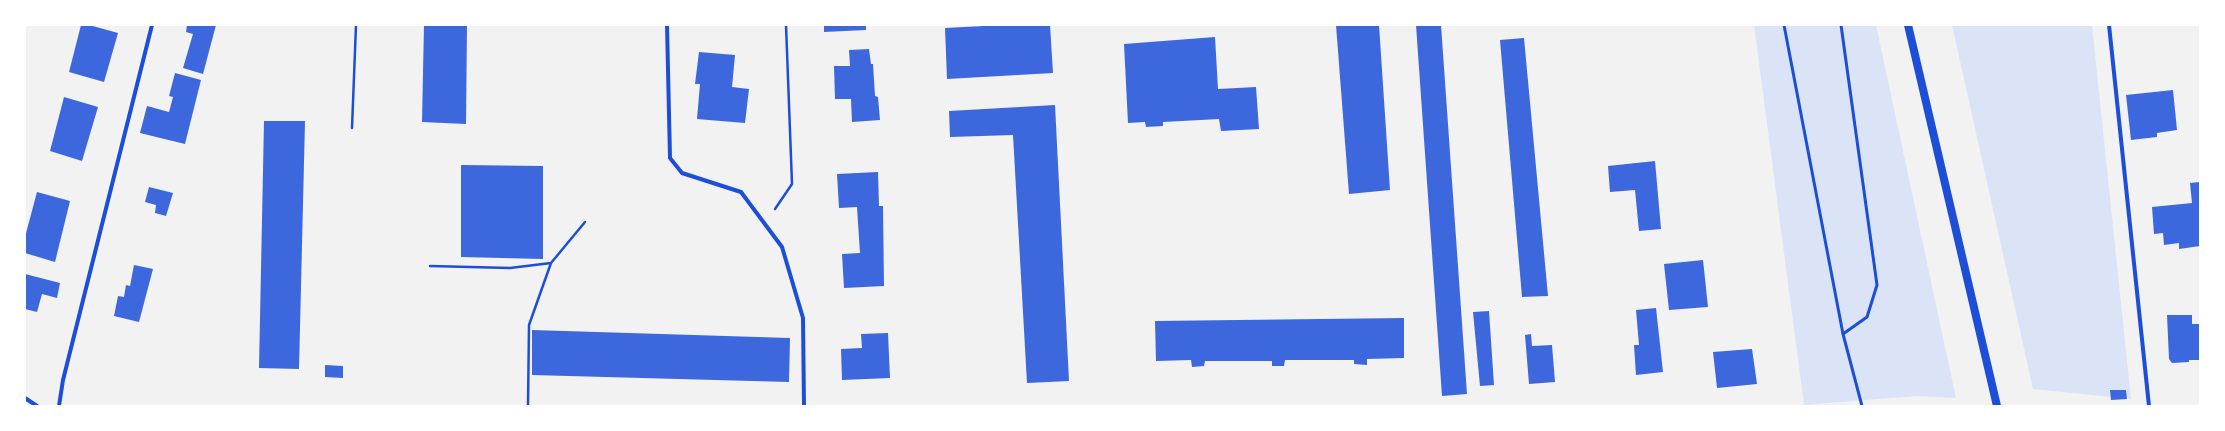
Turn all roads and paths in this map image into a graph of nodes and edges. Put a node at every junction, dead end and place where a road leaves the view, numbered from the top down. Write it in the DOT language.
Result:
graph roads {
  1 [pos="152,25"];
  2 [pos="356,25"];
  3 [pos="667,25"];
  4 [pos="786,25"];
  5 [pos="1784,25"];
  6 [pos="1841,25"];
  7 [pos="1908,25"];
  8 [pos="2109,25"];
  9 [pos="352,128"];
  10 [pos="585,222"];
  11 [pos="765,224"];
  12 [pos="551,263"];
  13 [pos="430,266"];
  14 [pos="1843,334"];
  15 [pos="25,398"];
  16 [pos="37,406"];
  17 [pos="59,406"];
  18 [pos="528,406"];
  19 [pos="804,406"];
  20 [pos="1862,406"];
  21 [pos="1997,406"];
  22 [pos="2149,406"];
  1 -- 17 [label="street"];
  2 -- 9 [label="path"];
  3 -- 11 [label="street"];
  4 -- 11 [label="path"];
  5 -- 14 [label="lane"];
  6 -- 14 [label="lane"];
  7 -- 21 [label="main road"];
  8 -- 22 [label="street"];
  10 -- 12 [label="path"];
  11 -- 19 [label="street"];
  12 -- 13 [label="path"];
  12 -- 18 [label="path"];
  14 -- 20 [label="lane"];
  15 -- 16 [label="street"];
}
